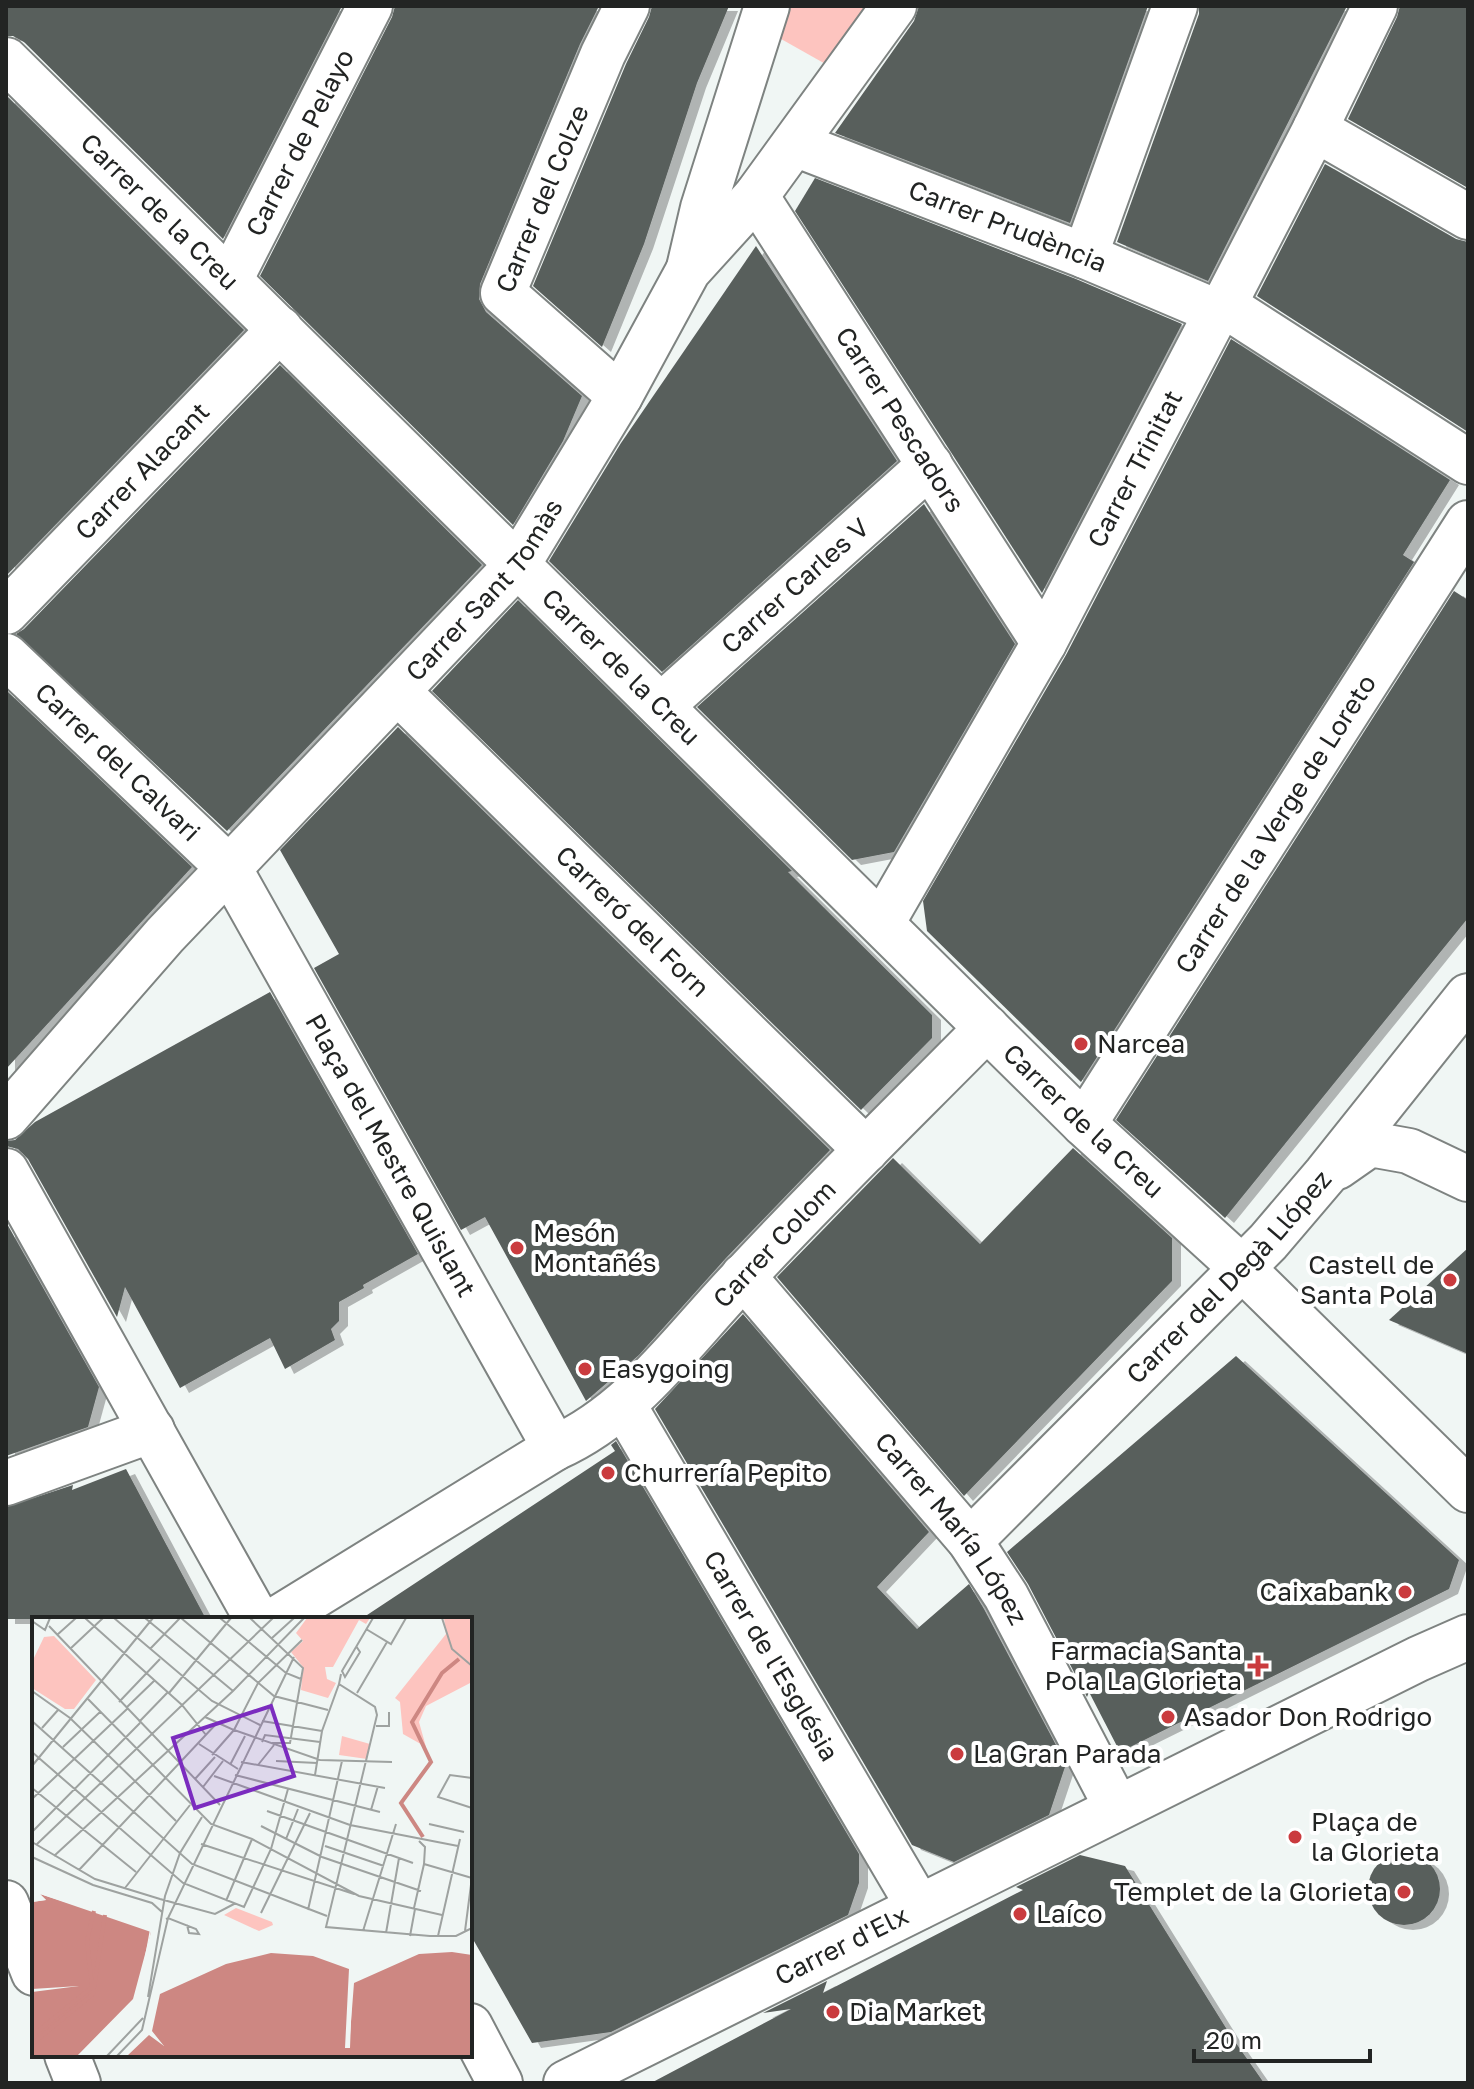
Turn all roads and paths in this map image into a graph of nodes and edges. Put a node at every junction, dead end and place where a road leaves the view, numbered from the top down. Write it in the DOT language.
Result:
graph roads {
  1 [pos="370,6"];
  2 [pos="627,6"];
  3 [pos="767,6"];
  4 [pos="894,6"];
  5 [pos="1175,6"];
  6 [pos="1375,6"];
  7 [pos="6,60"];
  8 [pos="1315,129"];
  9 [pos="795,144"];
  10 [pos="756,196"];
  11 [pos="1468,217"];
  12 [pos="1085,256"];
  13 [pos="688,271"];
  14 [pos="230,280"];
  15 [pos="1220,308"];
  16 [pos="280,329"];
  17 [pos="620,396"];
  18 [pos="1468,462"];
  19 [pos="930,465"];
  20 [pos="1463,543"];
  21 [pos="518,564"];
  22 [pos="6,612"];
  23 [pos="1044,643"];
  24 [pos="6,656"];
  25 [pos="398,692"];
  26 [pos="661,706"];
  27 [pos="229,868"];
  28 [pos="882,923"];
  29 [pos="1468,996"];
  30 [pos="987,1028"];
  31 [pos="6,1117"];
  32 [pos="1084,1124"];
  33 [pos="866,1150"];
  34 [pos="6,1171"];
  35 [pos="1326,1174"];
  36 [pos="1468,1179"];
  37 [pos="1243,1269"];
  38 [pos="743,1276"];
  39 [pos="624,1406"];
  40 [pos="152,1430"];
  41 [pos="555,1448"];
  42 [pos="6,1483"];
  43 [pos="1468,1490"];
  44 [pos="970,1541"];
  45 [pos="256,1617"];
  46 [pos="280,1617"];
  47 [pos="1468,1637"];
  48 [pos="1117,1808"];
  49 [pos="6,1903"];
  50 [pos="919,1907"];
  51 [pos="32,1968"];
  52 [pos="472,2030"];
  53 [pos="68,2057"];
  54 [pos="78,2083"];
  55 [pos="500,2083"];
  56 [pos="566,2083"];
  1 -- 14 [label="street, Carrer de Pelayo"];
  2 -- 17 [label="street, Carrer del Colze"];
  3 -- 13 [label="street, Carrer Sant Tomàs"];
  4 -- 9 [label="street, Carrer Sant Tomàs"];
  5 -- 12 [label="street"];
  6 -- 8 [label="street, Carrer Trinitat"];
  7 -- 14 [label="street, Carrer de la Creu"];
  8 -- 11 [label="street"];
  8 -- 15 [label="street, Carrer Trinitat"];
  9 -- 10 [label="street, Carrer Sant Tomàs"];
  9 -- 12 [label="street, Carrer Prudència"];
  10 -- 13 [label="street, Carrer Sant Tomàs"];
  10 -- 19 [label="street, Carrer Pescadors"];
  12 -- 15 [label="street, Carrer Prudència"];
  13 -- 17 [label="street, Carrer Sant Tomàs"];
  14 -- 16 [label="street, Carrer de la Creu"];
  15 -- 18 [label="street, Carrer Prudència"];
  15 -- 23 [label="street, Carrer Trinitat"];
  16 -- 21 [label="street, Carrer de la Creu"];
  16 -- 22 [label="street, Carrer Alacant"];
  17 -- 21 [label="street, Carrer Sant Tomàs"];
  19 -- 23 [label="street, Carrer Pescadors"];
  19 -- 26 [label="street, Carrer Carles V"];
  20 -- 32 [label="street, Carrer de la Verge de Loreto"];
  21 -- 25 [label="street, Carrer Sant Tomàs"];
  21 -- 26 [label="street, Carrer de la Creu"];
  23 -- 28 [label="street, Carrer Trinitat"];
  24 -- 27 [label="street, Carrer del Calvari"];
  25 -- 27 [label="street, Carrer Sant Tomàs"];
  25 -- 33 [label="street, Carreró del Forn"];
  26 -- 28 [label="street, Carrer de la Creu"];
  27 -- 31 [label="street"];
  27 -- 41 [label="street, Plaça del Mestre Quislant"];
  28 -- 30 [label="street, Carrer de la Creu"];
  29 -- 35 [label="street, Carrer del Degà Llópez"];
  30 -- 32 [label="street, Carrer de la Creu"];
  30 -- 33 [label="street, Carrer Colom"];
  32 -- 37 [label="street, Carrer de la Creu"];
  33 -- 38 [label="street, Carrer Colom"];
  34 -- 40 [label="street"];
  35 -- 36 [label="street"];
  35 -- 37 [label="street, Carrer del Degà Llópez"];
  37 -- 43 [label="street"];
  37 -- 44 [label="street, Carrer del Degà Llópez"];
  38 -- 39 [label="street, Carrer Colom"];
  38 -- 44 [label="street, Carrer María López"];
  39 -- 41 [label="street, Carrer Colom"];
  39 -- 50 [label="street, Carrer de l'Església"];
  40 -- 42 [label="street"];
  40 -- 45 [label="street"];
  41 -- 46 [label="street"];
  44 -- 48 [label="street, Carrer María López"];
  47 -- 48 [label="street"];
  48 -- 50 [label="street, Carrer d'Elx"];
  49 -- 51 [label="street"];
  50 -- 56 [label="street, Carrer d'Elx"];
  52 -- 55 [label="street"];
  53 -- 54 [label="street"];
}
